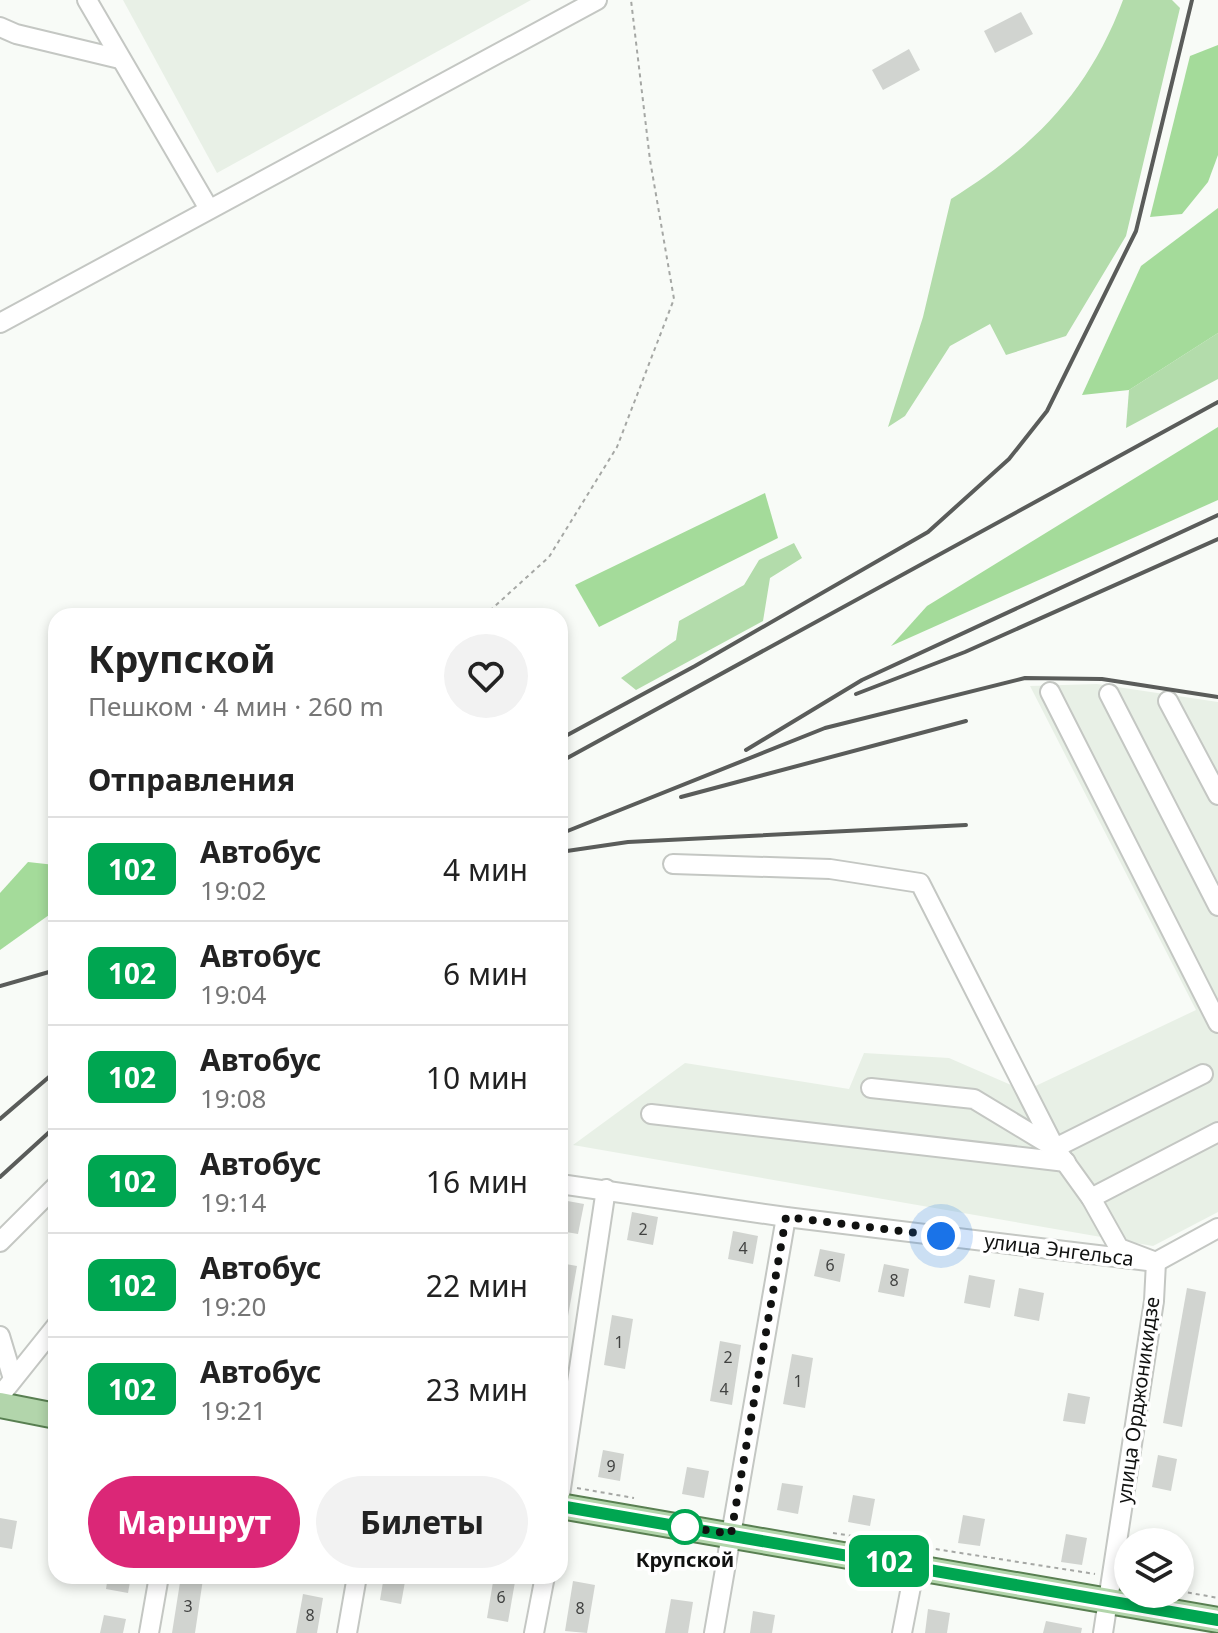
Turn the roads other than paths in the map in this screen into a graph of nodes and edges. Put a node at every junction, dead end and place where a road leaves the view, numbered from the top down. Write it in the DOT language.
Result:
graph roads {
  1 [pos="87,0"];
  2 [pos="597,0"];
  3 [pos="0,27"];
  4 [pos="120,59"];
  5 [pos="209,209"];
  6 [pos="0,323"];
  7 [pos="1050,692"];
  8 [pos="1109,694"];
  9 [pos="1168,701"];
  10 [pos="1218,795"];
  11 [pos="673,864"];
  12 [pos="1218,906"];
  13 [pos="1218,1023"];
  14 [pos="1203,1074"];
  15 [pos="871,1088"];
  16 [pos="651,1114"];
  17 [pos="1218,1132"];
  18 [pos="1060,1155"];
  19 [pos="568,1185"];
  20 [pos="606,1189"];
  21 [pos="48,1194"];
  22 [pos="1091,1198"];
  23 [pos="786,1217"];
  24 [pos="1218,1228"];
  25 [pos="0,1242"];
  26 [pos="1156,1262"];
  27 [pos="0,1336"];
  28 [pos="48,1336"];
  29 [pos="13,1379"];
  30 [pos="0,1396"];
  31 [pos="0,1405"];
  32 [pos="48,1414"];
  33 [pos="568,1447"];
  34 [pos="568,1497"];
  35 [pos="731,1534"];
  36 [pos="915,1566"];
  37 [pos="158,1584"];
  38 [pos="356,1584"];
  39 [pos="543,1584"];
  40 [pos="1111,1588"];
  41 [pos="1218,1620"];
  42 [pos="149,1633"];
  43 [pos="347,1633"];
  44 [pos="534,1633"];
  45 [pos="714,1633"];
  46 [pos="902,1633"];
  47 [pos="1103,1633"];
  1 -- 4 [label="street"];
  2 -- 5 [label="street"];
  3 -- 4 [label="street"];
  4 -- 5 [label="street"];
  5 -- 6 [label="street"];
  7 -- 13 [label="street"];
  8 -- 12 [label="street"];
  9 -- 10 [label="street"];
  11 -- 18 [label="street"];
  14 -- 18 [label="street"];
  15 -- 18 [label="street"];
  16 -- 18 [label="street"];
  17 -- 22 [label="street"];
  18 -- 22 [label="street"];
  19 -- 20 [label="street, улица Энгельса"];
  20 -- 23 [label="street, улица Энгельса"];
  20 -- 33 [label="street"];
  21 -- 25 [label="street"];
  22 -- 26 [label="street"];
  23 -- 26 [label="street, улица Энгельса"];
  23 -- 35 [label="street"];
  24 -- 26 [label="street, улица Энгельса"];
  26 -- 40 [label="street, улица Орджоникидзе"];
  27 -- 29 [label="street"];
  28 -- 29 [label="street"];
  29 -- 30 [label="street"];
  31 -- 32 [label="main road"];
  34 -- 35 [label="main road"];
  35 -- 36 [label="main road"];
  35 -- 45 [label="street"];
  36 -- 40 [label="main road"];
  36 -- 46 [label="street"];
  37 -- 42 [label="street"];
  38 -- 43 [label="street"];
  39 -- 44 [label="street"];
  40 -- 41 [label="main road"];
  40 -- 47 [label="street, улица Орджоникидзе"];
}
